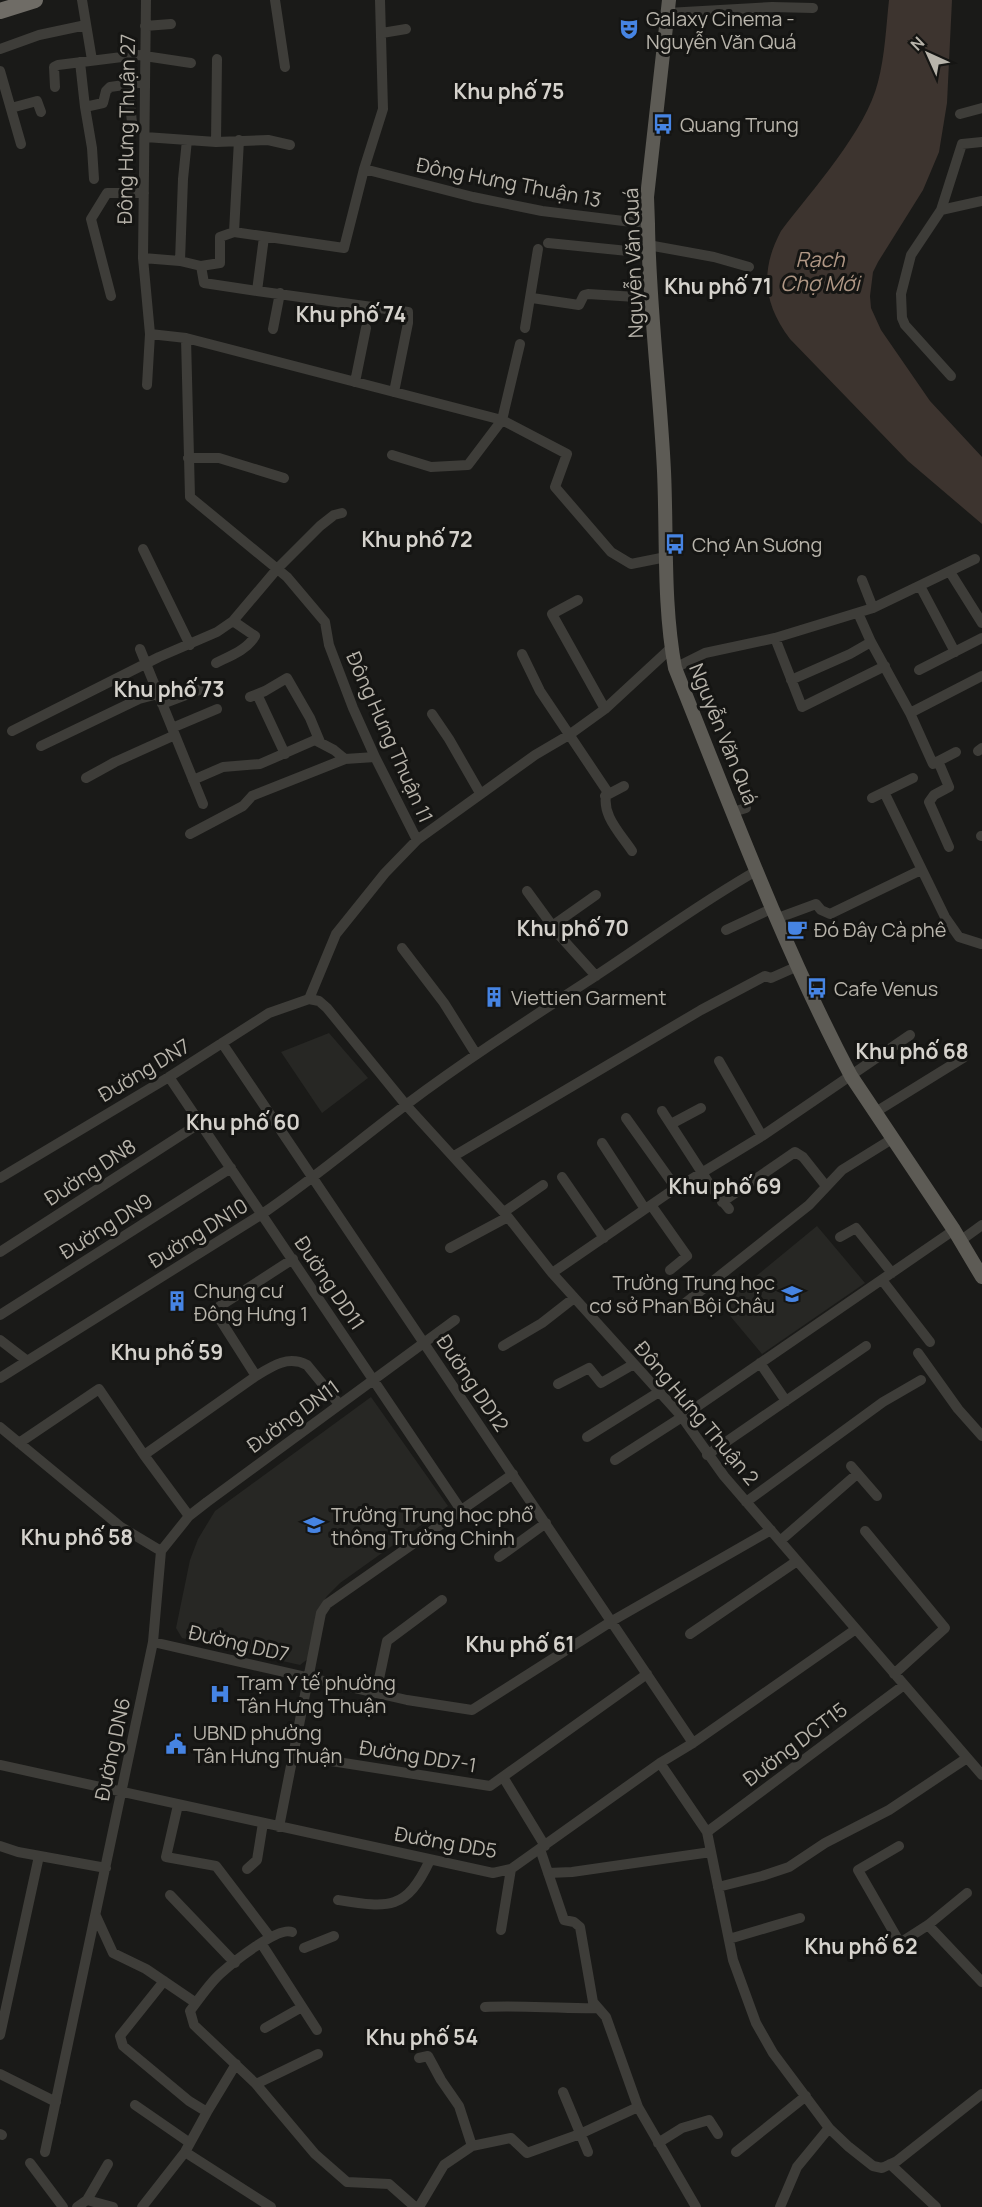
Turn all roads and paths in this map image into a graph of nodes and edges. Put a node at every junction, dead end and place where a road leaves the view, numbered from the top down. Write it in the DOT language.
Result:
graph roads {
  1 [pos="35,0"];
  2 [pos="82,0"];
  3 [pos="146,0"];
  4 [pos="275,0"];
  5 [pos="380,0"];
  6 [pos="668,6"];
  7 [pos="813,8"];
  8 [pos="0,11"];
  9 [pos="171,24"];
  10 [pos="86,25"];
  11 [pos="146,26"];
  12 [pos="406,28"];
  13 [pos="382,33"];
  14 [pos="0,50"];
  15 [pos="145,56"];
  16 [pos="217,59"];
  17 [pos="92,60"];
  18 [pos="80,62"];
  19 [pos="191,63"];
  20 [pos="285,67"];
  21 [pos="0,70"];
  22 [pos="145,82"];
  23 [pos="128,85"];
  24 [pos="55,87"];
  25 [pos="85,107"];
  26 [pos="11,108"];
  27 [pos="982,108"];
  28 [pos="41,112"];
  29 [pos="960,114"];
  30 [pos="133,132"];
  31 [pos="145,137"];
  32 [pos="187,140"];
  33 [pos="239,140"];
  34 [pos="216,142"];
  35 [pos="982,142"];
  36 [pos="21,144"];
  37 [pos="290,145"];
  38 [pos="364,169"];
  39 [pos="94,179"];
  40 [pos="144,193"];
  41 [pos="982,201"];
  42 [pos="941,210"];
  43 [pos="648,224"];
  44 [pos="234,232"];
  45 [pos="264,237"];
  46 [pos="648,249"];
  47 [pos="143,258"];
  48 [pos="180,261"];
  49 [pos="201,266"];
  50 [pos="749,267"];
  51 [pos="257,291"];
  52 [pos="280,293"];
  53 [pos="111,296"];
  54 [pos="532,298"];
  55 [pos="652,298"];
  56 [pos="366,328"];
  57 [pos="525,328"];
  58 [pos="273,329"];
  59 [pos="150,334"];
  60 [pos="186,338"];
  61 [pos="520,344"];
  62 [pos="951,376"];
  63 [pos="355,382"];
  64 [pos="147,385"];
  65 [pos="393,392"];
  66 [pos="502,420"];
  67 [pos="392,455"];
  68 [pos="188,458"];
  69 [pos="284,478"];
  70 [pos="342,513"];
  71 [pos="142,549"];
  72 [pos="666,557"];
  73 [pos="975,559"];
  74 [pos="277,568"];
  75 [pos="950,572"];
  76 [pos="862,580"];
  77 [pos="920,586"];
  78 [pos="578,600"];
  79 [pos="873,608"];
  80 [pos="858,613"];
  81 [pos="233,621"];
  82 [pos="982,623"];
  83 [pos="776,638"];
  84 [pos="982,638"];
  85 [pos="871,642"];
  86 [pos="189,645"];
  87 [pos="671,648"];
  88 [pos="140,649"];
  89 [pos="955,652"];
  90 [pos="522,654"];
  91 [pos="216,663"];
  92 [pos="147,665"];
  93 [pos="885,666"];
  94 [pos="675,668"];
  95 [pos="919,670"];
  96 [pos="982,676"];
  97 [pos="791,680"];
  98 [pos="207,687"];
  99 [pos="160,699"];
  100 [pos="217,709"];
  101 [pos="605,709"];
  102 [pos="910,713"];
  103 [pos="432,714"];
  104 [pos="12,731"];
  105 [pos="173,731"];
  106 [pos="569,735"];
  107 [pos="320,742"];
  108 [pos="42,746"];
  109 [pos="956,752"];
  110 [pos="285,754"];
  111 [pos="375,757"];
  112 [pos="345,759"];
  113 [pos="938,761"];
  114 [pos="86,778"];
  115 [pos="913,778"];
  116 [pos="193,780"];
  117 [pos="624,786"];
  118 [pos="884,792"];
  119 [pos="480,793"];
  120 [pos="605,796"];
  121 [pos="872,798"];
  122 [pos="203,804"];
  123 [pos="190,834"];
  124 [pos="417,840"];
  125 [pos="949,847"];
  126 [pos="632,851"];
  127 [pos="758,870"];
  128 [pos="921,870"];
  129 [pos="527,891"];
  130 [pos="596,895"];
  131 [pos="776,913"];
  132 [pos="552,926"];
  133 [pos="726,930"];
  134 [pos="981,944"];
  135 [pos="402,948"];
  136 [pos="798,966"];
  137 [pos="596,976"];
  138 [pos="309,999"];
  139 [pos="910,1035"];
  140 [pos="222,1043"];
  141 [pos="476,1054"];
  142 [pos="963,1058"];
  143 [pos="719,1062"];
  144 [pos="850,1076"];
  145 [pos="170,1077"];
  146 [pos="406,1105"];
  147 [pos="700,1107"];
  148 [pos="662,1111"];
  149 [pos="874,1113"];
  150 [pos="626,1118"];
  151 [pos="200,1123"];
  152 [pos="671,1124"];
  153 [pos="762,1136"];
  154 [pos="892,1139"];
  155 [pos="602,1143"];
  156 [pos="454,1156"];
  157 [pos="231,1168"];
  158 [pos="702,1174"];
  159 [pos="562,1177"];
  160 [pos="0,1178"];
  161 [pos="314,1178"];
  162 [pos="543,1185"];
  163 [pos="826,1186"];
  164 [pos="676,1188"];
  165 [pos="648,1207"];
  166 [pos="262,1214"];
  167 [pos="506,1214"];
  168 [pos="982,1225"];
  169 [pos="957,1236"];
  170 [pos="840,1237"];
  171 [pos="604,1238"];
  172 [pos="450,1248"];
  173 [pos="0,1252"];
  174 [pos="293,1260"];
  175 [pos="670,1270"];
  176 [pos="552,1273"];
  177 [pos="892,1273"];
  178 [pos="982,1277"];
  179 [pos="882,1280"];
  180 [pos="574,1298"];
  181 [pos="679,1308"];
  182 [pos="0,1315"];
  183 [pos="455,1320"];
  184 [pos="0,1340"];
  185 [pos="424,1342"];
  186 [pos="930,1342"];
  187 [pos="503,1346"];
  188 [pos="866,1346"];
  189 [pos="918,1353"];
  190 [pos="26,1360"];
  191 [pos="760,1363"];
  192 [pos="634,1364"];
  193 [pos="256,1376"];
  194 [pos="0,1378"];
  195 [pos="373,1379"];
  196 [pos="921,1380"];
  197 [pos="558,1384"];
  198 [pos="659,1392"];
  199 [pos="786,1401"];
  200 [pos="339,1404"];
  201 [pos="681,1417"];
  202 [pos="0,1427"];
  203 [pos="982,1436"];
  204 [pos="587,1437"];
  205 [pos="19,1443"];
  206 [pos="144,1455"];
  207 [pos="707,1455"];
  208 [pos="615,1460"];
  209 [pos="513,1474"];
  210 [pos="877,1496"];
  211 [pos="746,1502"];
  212 [pos="462,1510"];
  213 [pos="189,1516"];
  214 [pos="546,1523"];
  215 [pos="771,1530"];
  216 [pos="865,1531"];
  217 [pos="780,1541"];
  218 [pos="161,1551"];
  219 [pos="499,1557"];
  220 [pos="797,1561"];
  221 [pos="442,1600"];
  222 [pos="612,1621"];
  223 [pos="856,1629"];
  224 [pos="690,1634"];
  225 [pos="153,1642"];
  226 [pos="648,1674"];
  227 [pos="894,1674"];
  228 [pos="308,1677"];
  229 [pos="904,1685"];
  230 [pos="376,1693"];
  231 [pos="693,1743"];
  232 [pos="293,1755"];
  233 [pos="967,1758"];
  234 [pos="660,1763"];
  235 [pos="0,1765"];
  236 [pos="982,1775"];
  237 [pos="503,1777"];
  238 [pos="122,1792"];
  239 [pos="178,1805"];
  240 [pos="263,1823"];
  241 [pos="279,1827"];
  242 [pos="707,1832"];
  243 [pos="0,1846"];
  244 [pos="899,1846"];
  245 [pos="542,1847"];
  246 [pos="711,1852"];
  247 [pos="39,1856"];
  248 [pos="430,1860"];
  249 [pos="106,1868"];
  250 [pos="247,1869"];
  251 [pos="511,1869"];
  252 [pos="548,1873"];
  253 [pos="718,1887"];
  254 [pos="967,1893"];
  255 [pos="170,1895"];
  256 [pos="338,1900"];
  257 [pos="96,1916"];
  258 [pos="800,1918"];
  259 [pos="928,1925"];
  260 [pos="501,1930"];
  261 [pos="292,1932"];
  262 [pos="334,1936"];
  263 [pos="729,1939"];
  264 [pos="266,1940"];
  265 [pos="304,1948"];
  266 [pos="235,1963"];
  267 [pos="164,1981"];
  268 [pos="982,1982"];
  269 [pos="196,2003"];
  270 [pos="302,2007"];
  271 [pos="485,2007"];
  272 [pos="597,2008"];
  273 [pos="266,2028"];
  274 [pos="317,2030"];
  275 [pos="0,2035"];
  276 [pos="318,2054"];
  277 [pos="419,2058"];
  278 [pos="236,2064"];
  279 [pos="0,2074"];
  280 [pos="256,2084"];
  281 [pos="563,2092"];
  282 [pos="982,2094"];
  283 [pos="806,2096"];
  284 [pos="56,2102"];
  285 [pos="135,2105"];
  286 [pos="638,2107"];
  287 [pos="207,2112"];
  288 [pos="829,2128"];
  289 [pos="580,2134"];
  290 [pos="718,2134"];
  291 [pos="658,2143"];
  292 [pos="471,2146"];
  293 [pos="188,2147"];
  294 [pos="45,2152"];
  295 [pos="588,2152"];
  296 [pos="736,2152"];
  297 [pos="30,2163"];
  298 [pos="108,2164"];
  299 [pos="886,2166"];
  300 [pos="87,2200"];
  301 [pos="63,2207"];
  302 [pos="77,2207"];
  303 [pos="114,2207"];
  304 [pos="142,2207"];
  305 [pos="271,2207"];
  306 [pos="417,2207"];
  307 [pos="696,2207"];
  308 [pos="780,2207"];
  309 [pos="936,2207"];
  1 -- 8 [label="highway"];
  2 -- 10 [label="street"];
  3 -- 11 [label="street, Đông Hưng Thuận 27"];
  4 -- 20 [label="street"];
  5 -- 13 [label="street"];
  6 -- 7 [label="street"];
  6 -- 43 [label="main road, Nguyễn Văn Quá"];
  9 -- 11 [label="street"];
  10 -- 14 [label="street"];
  10 -- 17 [label="street"];
  11 -- 15 [label="street, Đông Hưng Thuận 27"];
  12 -- 13 [label="street"];
  13 -- 38 [label="street"];
  15 -- 17 [label="street"];
  15 -- 19 [label="street"];
  15 -- 22 [label="street, Đông Hưng Thuận 27"];
  16 -- 34 [label="street"];
  17 -- 18 [label="street"];
  18 -- 24 [label="street"];
  18 -- 25 [label="street"];
  21 -- 26 [label="street"];
  22 -- 23 [label="street"];
  22 -- 31 [label="street, Đông Hưng Thuận 27"];
  23 -- 25 [label="street"];
  23 -- 30 [label="street"];
  25 -- 39 [label="street"];
  26 -- 28 [label="street"];
  26 -- 36 [label="street"];
  27 -- 29 [label="street"];
  31 -- 32 [label="street"];
  31 -- 40 [label="street, Đông Hưng Thuận 27"];
  32 -- 34 [label="street"];
  32 -- 48 [label="street"];
  33 -- 34 [label="street"];
  33 -- 37 [label="street"];
  33 -- 44 [label="street"];
  35 -- 42 [label="street"];
  38 -- 43 [label="street, Đông Hưng Thuận 13"];
  38 -- 45 [label="street"];
  40 -- 47 [label="street, Đông Hưng Thuận 27"];
  40 -- 53 [label="street"];
  41 -- 42 [label="street"];
  42 -- 62 [label="street"];
  43 -- 46 [label="main road, Nguyễn Văn Quá"];
  44 -- 45 [label="street"];
  44 -- 49 [label="street"];
  45 -- 51 [label="street"];
  46 -- 50 [label="street"];
  46 -- 54 [label="street"];
  46 -- 55 [label="main road, Nguyễn Văn Quá"];
  47 -- 48 [label="street"];
  47 -- 59 [label="street, Đông Hưng Thuận 27"];
  48 -- 49 [label="street"];
  49 -- 51 [label="street"];
  51 -- 52 [label="street"];
  52 -- 58 [label="street"];
  52 -- 65 [label="street"];
  54 -- 55 [label="street"];
  54 -- 57 [label="street"];
  55 -- 72 [label="main road, Nguyễn Văn Quá"];
  56 -- 63 [label="street"];
  59 -- 60 [label="street"];
  59 -- 64 [label="street, Đông Hưng Thuận 27"];
  60 -- 63 [label="street"];
  60 -- 68 [label="street, Đông Hưng Thuận 11"];
  61 -- 66 [label="street"];
  63 -- 65 [label="street"];
  65 -- 66 [label="street"];
  66 -- 67 [label="street"];
  66 -- 72 [label="street"];
  68 -- 69 [label="street"];
  68 -- 74 [label="street, Đông Hưng Thuận 11"];
  70 -- 74 [label="street"];
  71 -- 86 [label="street"];
  72 -- 87 [label="main road, Nguyễn Văn Quá"];
  73 -- 75 [label="street"];
  74 -- 81 [label="street"];
  74 -- 111 [label="street, Đông Hưng Thuận 11"];
  75 -- 77 [label="street"];
  75 -- 82 [label="street"];
  76 -- 79 [label="street"];
  77 -- 79 [label="street"];
  77 -- 89 [label="street"];
  78 -- 101 [label="street"];
  79 -- 80 [label="street"];
  80 -- 83 [label="street"];
  80 -- 85 [label="street"];
  81 -- 86 [label="street"];
  81 -- 91 [label="street"];
  83 -- 94 [label="street"];
  83 -- 97 [label="street"];
  84 -- 89 [label="street"];
  85 -- 93 [label="street"];
  85 -- 97 [label="street"];
  86 -- 92 [label="street"];
  87 -- 94 [label="main road, Nguyễn Văn Quá"];
  87 -- 101 [label="street, Đông Hưng Thuận 11"];
  88 -- 92 [label="street"];
  89 -- 95 [label="street"];
  90 -- 106 [label="street"];
  92 -- 99 [label="street"];
  92 -- 104 [label="street"];
  93 -- 97 [label="street"];
  93 -- 102 [label="street"];
  94 -- 127 [label="main road, Nguyễn Văn Quá"];
  96 -- 102 [label="street"];
  98 -- 99 [label="street"];
  99 -- 105 [label="street"];
  99 -- 108 [label="street"];
  100 -- 105 [label="street"];
  101 -- 106 [label="street, Đông Hưng Thuận 11"];
  102 -- 113 [label="street"];
  103 -- 119 [label="street"];
  105 -- 114 [label="street"];
  105 -- 116 [label="street"];
  106 -- 119 [label="street, Đông Hưng Thuận 11"];
  106 -- 120 [label="street"];
  107 -- 110 [label="street"];
  107 -- 110 [label="street"];
  107 -- 112 [label="street"];
  109 -- 113 [label="street"];
  110 -- 116 [label="street"];
  111 -- 112 [label="street"];
  111 -- 124 [label="street, Đông Hưng Thuận 11"];
  112 -- 123 [label="street"];
  113 -- 125 [label="street"];
  115 -- 118 [label="street"];
  116 -- 122 [label="street"];
  117 -- 120 [label="street"];
  118 -- 121 [label="street"];
  118 -- 128 [label="street"];
  119 -- 124 [label="street, Đông Hưng Thuận 11"];
  120 -- 126 [label="street"];
  124 -- 138 [label="street, Đông Hưng Thuận 11"];
  127 -- 131 [label="main road, Nguyễn Văn Quá"];
  127 -- 137 [label="street, Đường DN10"];
  128 -- 131 [label="street"];
  128 -- 134 [label="street"];
  129 -- 132 [label="street"];
  130 -- 132 [label="street"];
  131 -- 133 [label="street"];
  131 -- 136 [label="main road, Nguyễn Văn Quá"];
  132 -- 137 [label="street"];
  135 -- 141 [label="street"];
  136 -- 144 [label="main road, Nguyễn Văn Quá"];
  136 -- 156 [label="street"];
  137 -- 141 [label="street, Đường DN10"];
  138 -- 140 [label="street, Đường DN7"];
  138 -- 146 [label="street, Đông Hưng Thuận 2"];
  139 -- 144 [label="street"];
  140 -- 145 [label="street, Đường DN7"];
  140 -- 161 [label="street, Đường DD12"];
  141 -- 146 [label="street, Đường DN10"];
  142 -- 149 [label="street"];
  143 -- 153 [label="street"];
  144 -- 149 [label="main road, Nguyễn Văn Quá"];
  144 -- 153 [label="street"];
  145 -- 151 [label="street, Đường DD11"];
  145 -- 160 [label="street, Đường DN7"];
  146 -- 156 [label="street, Đông Hưng Thuận 2"];
  146 -- 161 [label="street, Đường DN10"];
  147 -- 152 [label="street"];
  148 -- 152 [label="street"];
  149 -- 154 [label="main road, Nguyễn Văn Quá"];
  150 -- 164 [label="street"];
  151 -- 157 [label="street, Đường DD11"];
  151 -- 173 [label="street, Đường DN8"];
  152 -- 158 [label="street"];
  153 -- 158 [label="street"];
  154 -- 163 [label="street"];
  154 -- 169 [label="main road, Nguyễn Văn Quá"];
  155 -- 165 [label="street"];
  156 -- 167 [label="street, Đông Hưng Thuận 2"];
  157 -- 166 [label="street, Đường DD11"];
  157 -- 182 [label="street, Đường DN9"];
  158 -- 163 [label="street"];
  158 -- 164 [label="street"];
  159 -- 171 [label="street"];
  161 -- 166 [label="street, Đường DN10"];
  161 -- 185 [label="street, Đường DD12"];
  162 -- 167 [label="street"];
  163 -- 181 [label="street"];
  164 -- 165 [label="street"];
  165 -- 171 [label="street"];
  165 -- 175 [label="street"];
  166 -- 174 [label="street, Đường DD11"];
  166 -- 190 [label="street, Đường DN10"];
  167 -- 172 [label="street"];
  167 -- 176 [label="street, Đông Hưng Thuận 2"];
  168 -- 169 [label="street"];
  169 -- 177 [label="street"];
  169 -- 178 [label="main road, Nguyễn Văn Quá"];
  170 -- 177 [label="street"];
  171 -- 176 [label="street"];
  174 -- 193 [label="street"];
  174 -- 195 [label="street, Đường DD11"];
  176 -- 180 [label="street, Đông Hưng Thuận 2"];
  177 -- 179 [label="street"];
  179 -- 186 [label="street"];
  179 -- 191 [label="street"];
  180 -- 187 [label="street"];
  180 -- 192 [label="street, Đông Hưng Thuận 2"];
  183 -- 185 [label="street, Đường DN11"];
  184 -- 190 [label="street"];
  185 -- 195 [label="street, Đường DN11"];
  185 -- 209 [label="street, Đường DD12"];
  188 -- 199 [label="street"];
  189 -- 203 [label="street"];
  190 -- 194 [label="street, Đường DN10"];
  191 -- 199 [label="street"];
  191 -- 201 [label="street"];
  192 -- 197 [label="street"];
  192 -- 198 [label="street, Đông Hưng Thuận 2"];
  193 -- 200 [label="street"];
  193 -- 206 [label="street"];
  195 -- 200 [label="street, Đường DN11"];
  195 -- 212 [label="street, Đường DD11"];
  196 -- 211 [label="street"];
  198 -- 201 [label="street, Đông Hưng Thuận 2"];
  198 -- 204 [label="street"];
  199 -- 207 [label="street"];
  200 -- 213 [label="street, Đường DN11"];
  201 -- 207 [label="street, Đông Hưng Thuận 2"];
  201 -- 208 [label="street"];
  202 -- 205 [label="street"];
  205 -- 206 [label="street"];
  205 -- 218 [label="street"];
  206 -- 213 [label="street"];
  207 -- 211 [label="street, Đông Hưng Thuận 2"];
  209 -- 212 [label="street"];
  209 -- 214 [label="street, Đường DD12"];
  210 -- 217 [label="street"];
  211 -- 215 [label="street, Đông Hưng Thuận 2"];
  212 -- 228 [label="street"];
  213 -- 218 [label="street, Đường DN11"];
  214 -- 219 [label="street"];
  214 -- 222 [label="street, Đường DD12"];
  215 -- 217 [label="street, Đông Hưng Thuận 2"];
  215 -- 222 [label="street, Đường DD7"];
  216 -- 227 [label="street"];
  217 -- 220 [label="street, Đông Hưng Thuận 2"];
  218 -- 225 [label="street, Đường DN6"];
  220 -- 223 [label="street, Đông Hưng Thuận 2"];
  220 -- 224 [label="street"];
  221 -- 230 [label="street"];
  222 -- 226 [label="street, Đường DD12"];
  222 -- 230 [label="street, Đường DD7"];
  223 -- 227 [label="street, Đông Hưng Thuận 2"];
  223 -- 231 [label="street, Đường DD5"];
  225 -- 228 [label="street, Đường DD7"];
  225 -- 238 [label="street, Đường DN6"];
  226 -- 231 [label="street, Đường DD12"];
  226 -- 237 [label="street, Đường DD7-1"];
  227 -- 229 [label="street, Đông Hưng Thuận 2"];
  228 -- 230 [label="street, Đường DD7"];
  228 -- 232 [label="street"];
  229 -- 233 [label="street, Đông Hưng Thuận 2"];
  229 -- 242 [label="street, Đường DCT15"];
  231 -- 234 [label="street, Đường DD5"];
  232 -- 237 [label="street, Đường DD7-1"];
  232 -- 241 [label="street"];
  233 -- 236 [label="street, Đông Hưng Thuận 2"];
  233 -- 253 [label="street"];
  234 -- 242 [label="street"];
  234 -- 245 [label="street, Đường DD5"];
  235 -- 238 [label="street, Đường DD5"];
  237 -- 245 [label="street"];
  238 -- 239 [label="street, Đường DD5"];
  238 -- 249 [label="street, Đường DN6"];
  239 -- 240 [label="street, Đường DD5"];
  239 -- 264 [label="street"];
  240 -- 241 [label="street, Đường DD5"];
  240 -- 250 [label="street"];
  241 -- 248 [label="street, Đường DD5"];
  242 -- 246 [label="street"];
  243 -- 247 [label="street"];
  244 -- 259 [label="street"];
  245 -- 251 [label="street, Đường DD5"];
  245 -- 252 [label="street"];
  246 -- 252 [label="street"];
  246 -- 253 [label="street"];
  247 -- 249 [label="street"];
  247 -- 275 [label="street"];
  248 -- 251 [label="street, Đường DD5"];
  248 -- 256 [label="street"];
  249 -- 257 [label="street, Đường DN6"];
  251 -- 260 [label="street"];
  252 -- 272 [label="street"];
  253 -- 263 [label="street"];
  254 -- 259 [label="street"];
  255 -- 266 [label="street"];
  257 -- 267 [label="street"];
  257 -- 284 [label="street, Đường DN6"];
  258 -- 263 [label="street"];
  259 -- 268 [label="street"];
  261 -- 264 [label="street"];
  262 -- 265 [label="street"];
  263 -- 283 [label="street"];
  264 -- 266 [label="street"];
  264 -- 270 [label="street"];
  266 -- 269 [label="street"];
  267 -- 269 [label="street"];
  267 -- 287 [label="street"];
  269 -- 278 [label="street"];
  270 -- 273 [label="street"];
  270 -- 274 [label="street"];
  271 -- 272 [label="street"];
  272 -- 286 [label="street"];
  276 -- 280 [label="street"];
  277 -- 292 [label="street"];
  278 -- 280 [label="street"];
  278 -- 287 [label="street"];
  279 -- 284 [label="street"];
  280 -- 306 [label="street"];
  281 -- 289 [label="street"];
  282 -- 299 [label="street"];
  283 -- 288 [label="street"];
  283 -- 296 [label="street"];
  284 -- 294 [label="street, Đường DN6"];
  285 -- 293 [label="street"];
  286 -- 289 [label="street"];
  286 -- 291 [label="street"];
  287 -- 293 [label="street"];
  288 -- 299 [label="street"];
  288 -- 308 [label="street"];
  289 -- 292 [label="street"];
  289 -- 295 [label="street"];
  290 -- 291 [label="street"];
  291 -- 307 [label="street"];
  292 -- 306 [label="street"];
  293 -- 304 [label="street"];
  293 -- 305 [label="street"];
  297 -- 301 [label="street"];
  298 -- 300 [label="street"];
  299 -- 309 [label="street"];
  300 -- 302 [label="street"];
  300 -- 303 [label="street"];
}
